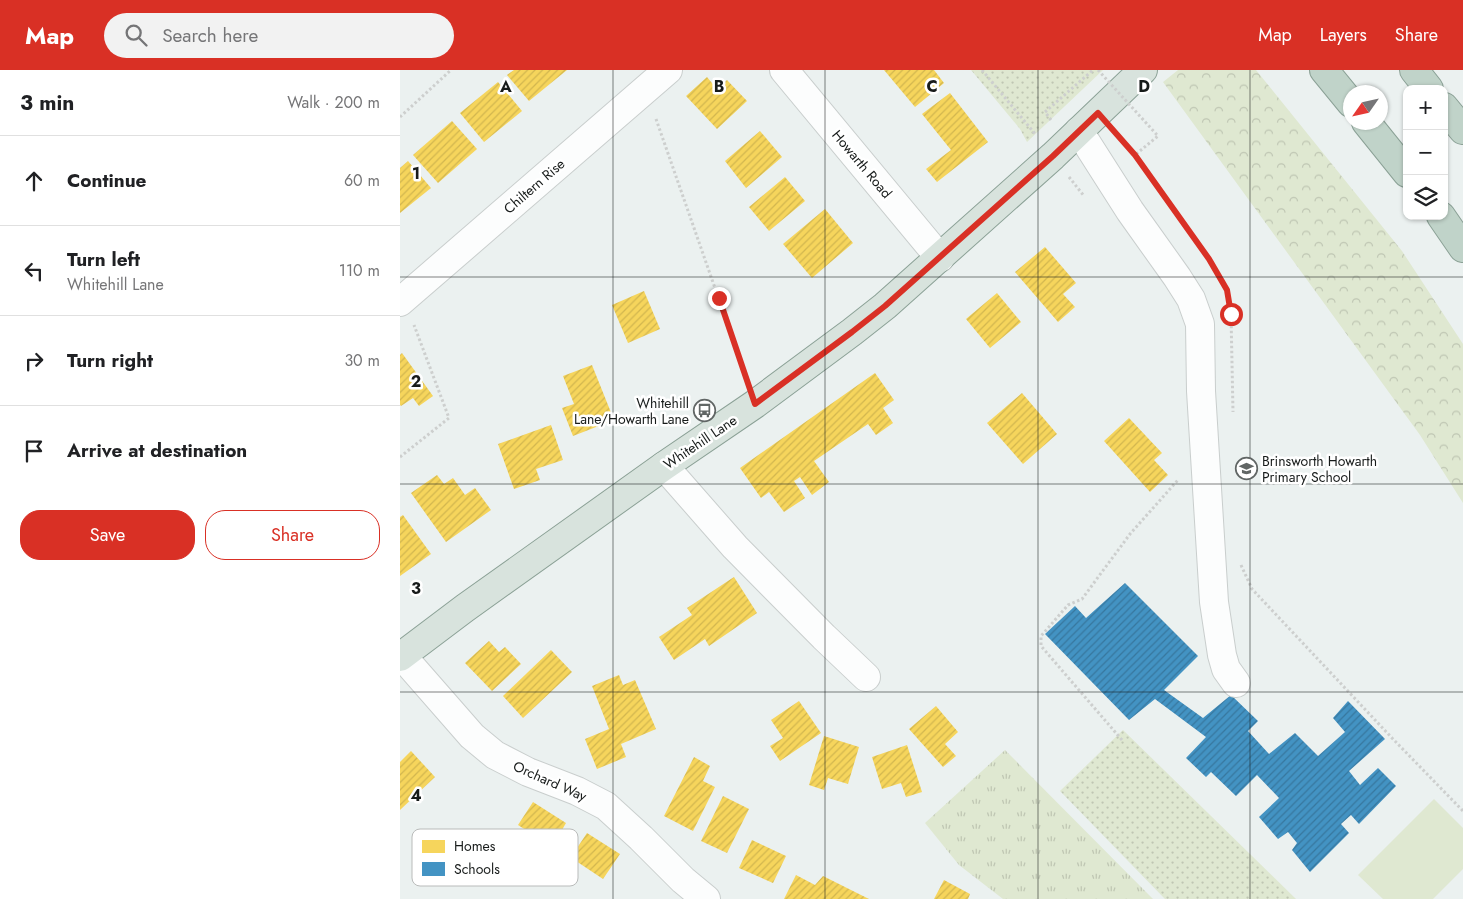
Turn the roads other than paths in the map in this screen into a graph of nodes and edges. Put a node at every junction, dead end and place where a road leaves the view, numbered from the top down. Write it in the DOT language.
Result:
graph roads {
  1 [pos="668,70"];
  2 [pos="784,70"];
  3 [pos="1143,70"];
  4 [pos="1324,70"];
  5 [pos="1414,70"];
  6 [pos="1426,85"];
  7 [pos="1343,94"];
  8 [pos="1448,112"];
  9 [pos="1089,122"];
  10 [pos="1372,130"];
  11 [pos="1463,130"];
  12 [pos="1403,168"];
  13 [pos="1444,220"];
  14 [pos="1463,248"];
  15 [pos="940,258"];
  16 [pos="402,300"];
  17 [pos="664,466"];
  18 [pos="401,657"];
  19 [pos="866,677"];
  20 [pos="1236,683"];
  21 [pos="706,899"];
  1 -- 16 [label="street, Chiltern Rise"];
  2 -- 15 [label="street, Howarth Road"];
  3 -- 9 [label="main road, Whitehill Lane"];
  4 -- 7 [label="highway"];
  5 -- 6 [label="highway"];
  8 -- 11 [label="highway"];
  9 -- 15 [label="main road, Whitehill Lane"];
  9 -- 20 [label="street"];
  10 -- 12 [label="highway"];
  13 -- 14 [label="highway"];
  15 -- 17 [label="main road, Whitehill Lane"];
  17 -- 18 [label="main road, Whitehill Lane"];
  17 -- 19 [label="street"];
  18 -- 21 [label="street, Orchard Way"];
}
